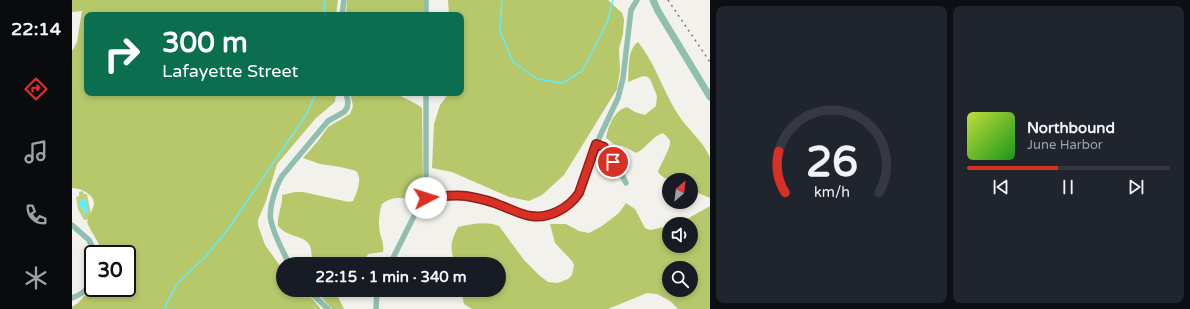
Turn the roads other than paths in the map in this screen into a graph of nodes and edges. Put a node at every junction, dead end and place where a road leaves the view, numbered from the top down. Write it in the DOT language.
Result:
graph roads {
  1 [pos="344,0"];
  2 [pos="426,0"];
  3 [pos="638,0"];
  4 [pos="653,0"];
  5 [pos="342,12"];
  6 [pos="426,12"];
  7 [pos="347,96"];
  8 [pos="426,96"];
  9 [pos="710,97"];
  10 [pos="596,144"];
  11 [pos="626,183"];
  12 [pos="426,198"];
  13 [pos="72,225"];
  14 [pos="92,245"];
  15 [pos="286,257"];
  16 [pos="394,257"];
  17 [pos="84,290"];
  18 [pos="315,297"];
  19 [pos="377,297"];
  20 [pos="72,298"];
  21 [pos="328,309"];
  22 [pos="376,309"];
  1 -- 5 [label="street"];
  2 -- 6 [label="street"];
  3 -- 10 [label="street"];
  4 -- 9 [label="street"];
  7 -- 15 [label="street"];
  8 -- 12 [label="street"];
  10 -- 11 [label="street"];
  10 -- 12 [label="street"];
  12 -- 16 [label="street"];
  13 -- 14 [label="street"];
  17 -- 20 [label="street"];
  18 -- 21 [label="street"];
  19 -- 22 [label="street"];
}
